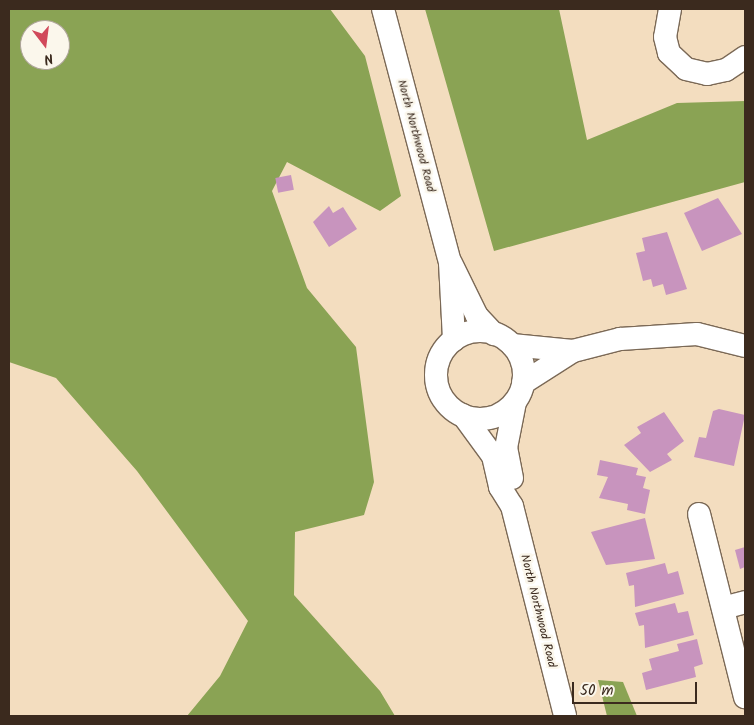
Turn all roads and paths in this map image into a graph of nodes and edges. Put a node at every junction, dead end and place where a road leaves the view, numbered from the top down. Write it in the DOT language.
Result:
graph roads {
  1 [pos="383,9"];
  2 [pos="670,9"];
  3 [pos="745,57"];
  4 [pos="450,263"];
  5 [pos="454,340"];
  6 [pos="503,340"];
  7 [pos="744,341"];
  8 [pos="573,351"];
  9 [pos="519,392"];
  10 [pos="463,416"];
  11 [pos="512,506"];
  12 [pos="699,514"];
  13 [pos="745,602"];
  14 [pos="723,608"];
  15 [pos="745,697"];
  16 [pos="565,716"];
  1 -- 4 [label="street, North Northwood Road"];
  2 -- 3 [label="street"];
  4 -- 5 [label="street, North Northwood Road"];
  4 -- 6 [label="street, North Northwood Road"];
  5 -- 6 [label="street"];
  5 -- 10 [label="street"];
  6 -- 8 [label="street"];
  6 -- 9 [label="street"];
  7 -- 8 [label="street"];
  8 -- 9 [label="street"];
  9 -- 10 [label="street"];
  9 -- 11 [label="street, North Northwood Road"];
  10 -- 11 [label="street, North Northwood Road"];
  11 -- 16 [label="street, North Northwood Road"];
  12 -- 14 [label="street"];
  13 -- 14 [label="street"];
  14 -- 15 [label="street"];
}
